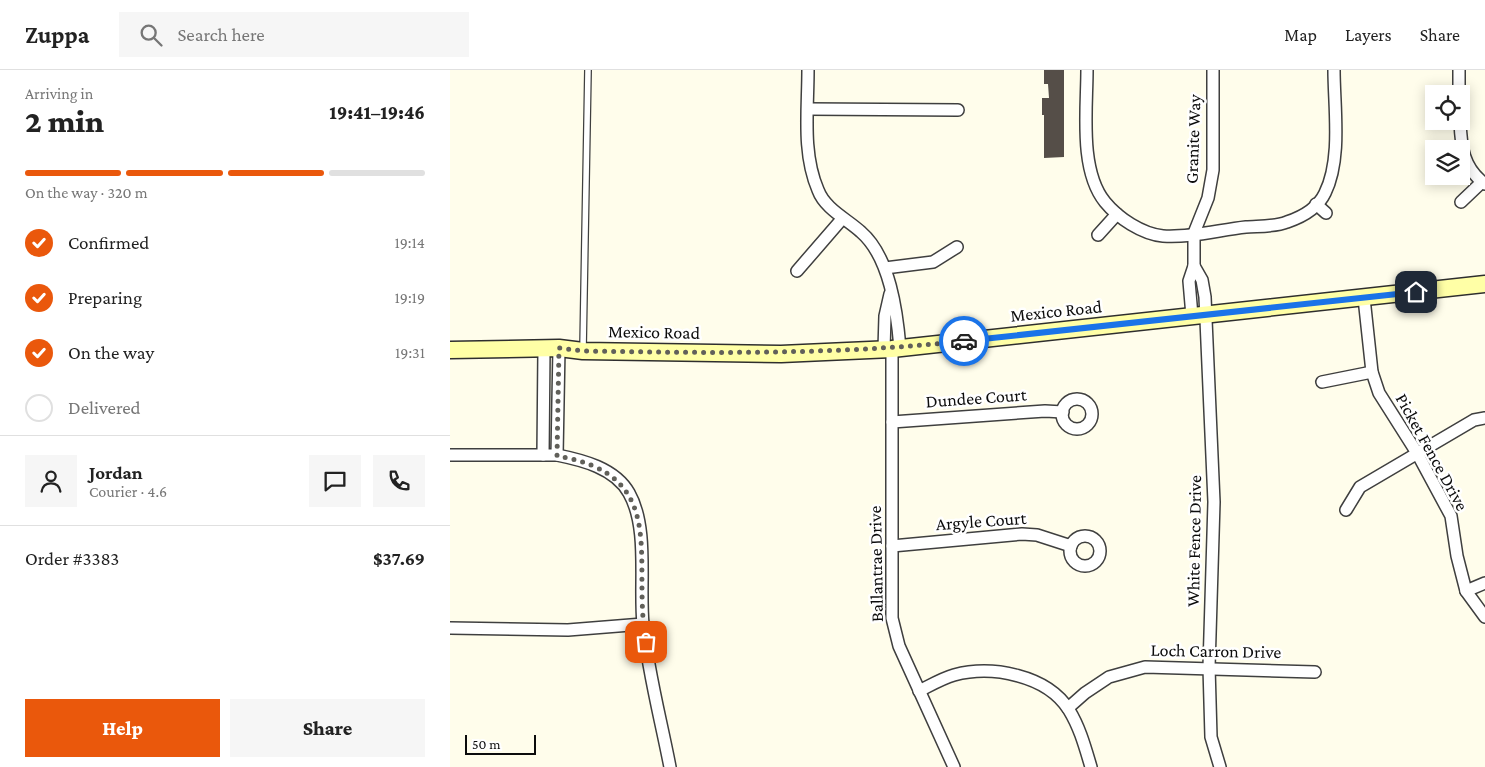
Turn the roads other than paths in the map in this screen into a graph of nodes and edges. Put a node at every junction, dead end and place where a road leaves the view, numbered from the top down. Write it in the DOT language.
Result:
graph roads {
  1 [pos="588,70"];
  2 [pos="808,70"];
  3 [pos="1087,70"];
  4 [pos="1213,70"];
  5 [pos="1334,70"];
  6 [pos="1459,70"];
  7 [pos="1460,85"];
  8 [pos="808,109"];
  9 [pos="958,110"];
  10 [pos="1460,130"];
  11 [pos="1483,183"];
  12 [pos="1461,202"];
  13 [pos="1316,204"];
  14 [pos="1326,213"];
  15 [pos="1118,214"];
  16 [pos="842,219"];
  17 [pos="1194,233"];
  18 [pos="1098,235"];
  19 [pos="957,247"];
  20 [pos="885,268"];
  21 [pos="797,271"];
  22 [pos="1485,284"];
  23 [pos="1364,298"];
  24 [pos="1199,315"];
  25 [pos="892,348"];
  26 [pos="552,349"];
  27 [pos="450,350"];
  28 [pos="583,351"];
  29 [pos="1372,372"];
  30 [pos="1322,382"];
  31 [pos="1063,412"];
  32 [pos="1485,418"];
  33 [pos="892,422"];
  34 [pos="1417,453"];
  35 [pos="450,455"];
  36 [pos="543,455"];
  37 [pos="557,456"];
  38 [pos="1346,510"];
  39 [pos="892,546"];
  40 [pos="1071,546"];
  41 [pos="1485,582"];
  42 [pos="1466,591"];
  43 [pos="1485,617"];
  44 [pos="643,624"];
  45 [pos="450,628"];
  46 [pos="1209,667"];
  47 [pos="1315,672"];
  48 [pos="920,691"];
  49 [pos="1068,708"];
  50 [pos="670,767"];
  51 [pos="954,767"];
  52 [pos="1091,767"];
  53 [pos="1220,767"];
  1 -- 28 [label="lane"];
  2 -- 8 [label="street"];
  3 -- 15 [label="street"];
  4 -- 17 [label="street, Granite Way"];
  5 -- 13 [label="street"];
  6 -- 7 [label="street"];
  8 -- 9 [label="street"];
  8 -- 16 [label="street"];
  10 -- 11 [label="street"];
  11 -- 12 [label="street"];
  13 -- 14 [label="street"];
  13 -- 17 [label="street"];
  15 -- 17 [label="street"];
  15 -- 18 [label="street"];
  16 -- 20 [label="street"];
  16 -- 21 [label="street"];
  17 -- 24 [label="street, Granite Way"];
  19 -- 20 [label="street"];
  20 -- 25 [label="street, Ballantrae Drive"];
  22 -- 23 [label="street, Mexico Road"];
  23 -- 24 [label="street, Mexico Road"];
  23 -- 29 [label="street, Picket Fence Drive"];
  24 -- 25 [label="street, Mexico Road"];
  24 -- 46 [label="street, White Fence Drive"];
  25 -- 28 [label="street, Mexico Road"];
  25 -- 33 [label="street, Ballantrae Drive"];
  26 -- 27 [label="street, Mexico Road"];
  26 -- 28 [label="street, Mexico Road"];
  26 -- 36 [label="street"];
  26 -- 37 [label="street"];
  29 -- 30 [label="street"];
  29 -- 34 [label="street, Picket Fence Drive"];
  31 -- 33 [label="street, Dundee Court"];
  32 -- 34 [label="street"];
  33 -- 39 [label="street, Ballantrae Drive"];
  34 -- 38 [label="street"];
  34 -- 42 [label="street, Picket Fence Drive"];
  35 -- 36 [label="street"];
  36 -- 37 [label="street"];
  37 -- 44 [label="street"];
  39 -- 40 [label="street, Argyle Court"];
  39 -- 48 [label="street, Ballantrae Drive"];
  41 -- 42 [label="street"];
  42 -- 43 [label="street, Picket Fence Drive"];
  44 -- 45 [label="street"];
  44 -- 50 [label="street"];
  46 -- 47 [label="street, Loch Carron Drive"];
  46 -- 49 [label="street, Loch Carron Drive"];
  46 -- 53 [label="street, White Fence Drive"];
  48 -- 49 [label="street"];
  48 -- 51 [label="street, Ballantrae Drive"];
  49 -- 52 [label="street"];
}
